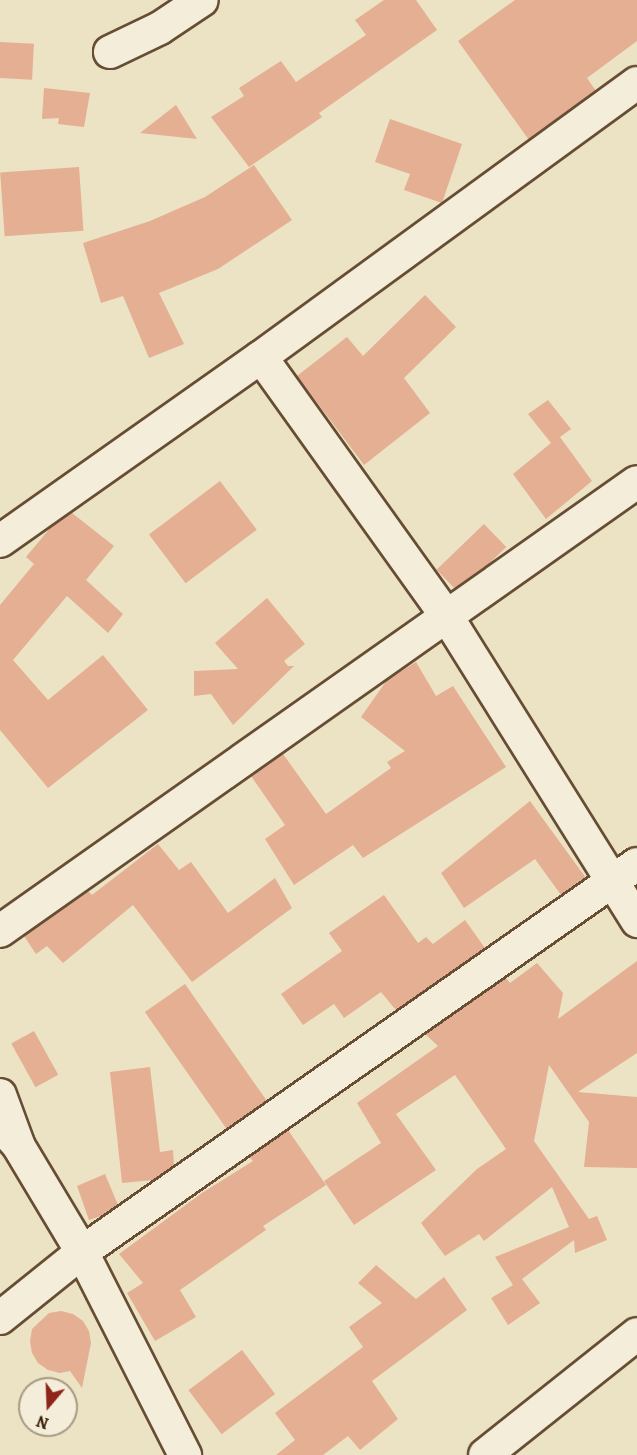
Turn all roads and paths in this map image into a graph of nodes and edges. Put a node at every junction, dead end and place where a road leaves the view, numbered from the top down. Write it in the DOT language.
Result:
graph roads {
  1 [pos="202,0"];
  2 [pos="110,52"];
  3 [pos="637,82"];
  4 [pos="261,357"];
  5 [pos="637,482"];
  6 [pos="0,541"];
  7 [pos="446,615"];
  8 [pos="637,864"];
  9 [pos="611,882"];
  10 [pos="637,921"];
  11 [pos="0,931"];
  12 [pos="0,1095"];
  13 [pos="9,1135"];
  14 [pos="82,1252"];
  15 [pos="0,1318"];
  16 [pos="637,1334"];
  17 [pos="185,1455"];
  18 [pos="484,1455"];
  1 -- 2 [label="street"];
  3 -- 4 [label="street"];
  4 -- 6 [label="street"];
  4 -- 7 [label="street"];
  5 -- 7 [label="street"];
  7 -- 9 [label="street"];
  7 -- 11 [label="street"];
  8 -- 9 [label="street"];
  9 -- 10 [label="street"];
  9 -- 14 [label="street"];
  12 -- 13 [label="street"];
  13 -- 14 [label="street"];
  14 -- 15 [label="street"];
  14 -- 17 [label="street"];
  16 -- 18 [label="street"];
}
